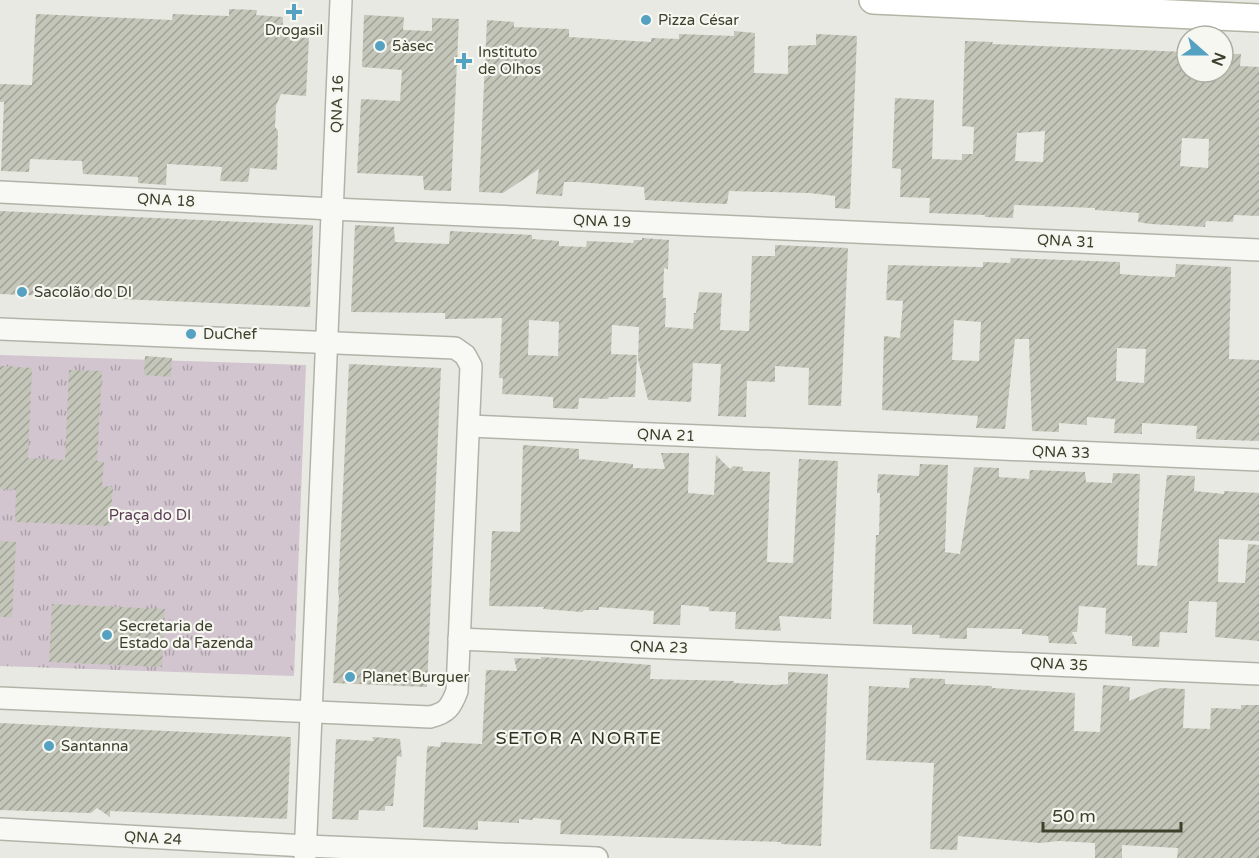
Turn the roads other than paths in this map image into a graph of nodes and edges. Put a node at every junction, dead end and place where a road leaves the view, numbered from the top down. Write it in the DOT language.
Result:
graph roads {
  1 [pos="341,0"];
  2 [pos="873,0"];
  3 [pos="881,0"];
  4 [pos="1147,6"];
  5 [pos="1259,18"];
  6 [pos="0,192"];
  7 [pos="332,209"];
  8 [pos="872,232"];
  9 [pos="1259,250"];
  10 [pos="0,329"];
  11 [pos="328,343"];
  12 [pos="469,426"];
  13 [pos="864,443"];
  14 [pos="1259,460"];
  15 [pos="459,639"];
  16 [pos="858,655"];
  17 [pos="1259,674"];
  18 [pos="0,698"];
  19 [pos="313,711"];
  20 [pos="0,829"];
  21 [pos="306,852"];
  22 [pos="597,858"];
  1 -- 7 [label="street, QNA 16"];
  2 -- 3 [label="main road"];
  3 -- 4 [label="main road"];
  4 -- 5 [label="main road"];
  6 -- 7 [label="street, QNA 18"];
  7 -- 8 [label="street, QNA 19"];
  7 -- 11 [label="street, QNA 16"];
  8 -- 9 [label="street, QNA 31"];
  10 -- 11 [label="street"];
  11 -- 12 [label="street"];
  11 -- 19 [label="street, QNA 16"];
  12 -- 13 [label="street, QNA 21"];
  12 -- 15 [label="street"];
  13 -- 14 [label="street, QNA 33"];
  15 -- 16 [label="street, QNA 23"];
  15 -- 19 [label="street"];
  16 -- 17 [label="street, QNA 35"];
  18 -- 19 [label="street"];
  19 -- 21 [label="street, QNA 16"];
  20 -- 21 [label="street, QNA 24"];
  21 -- 22 [label="street, QNA 24"];
}
